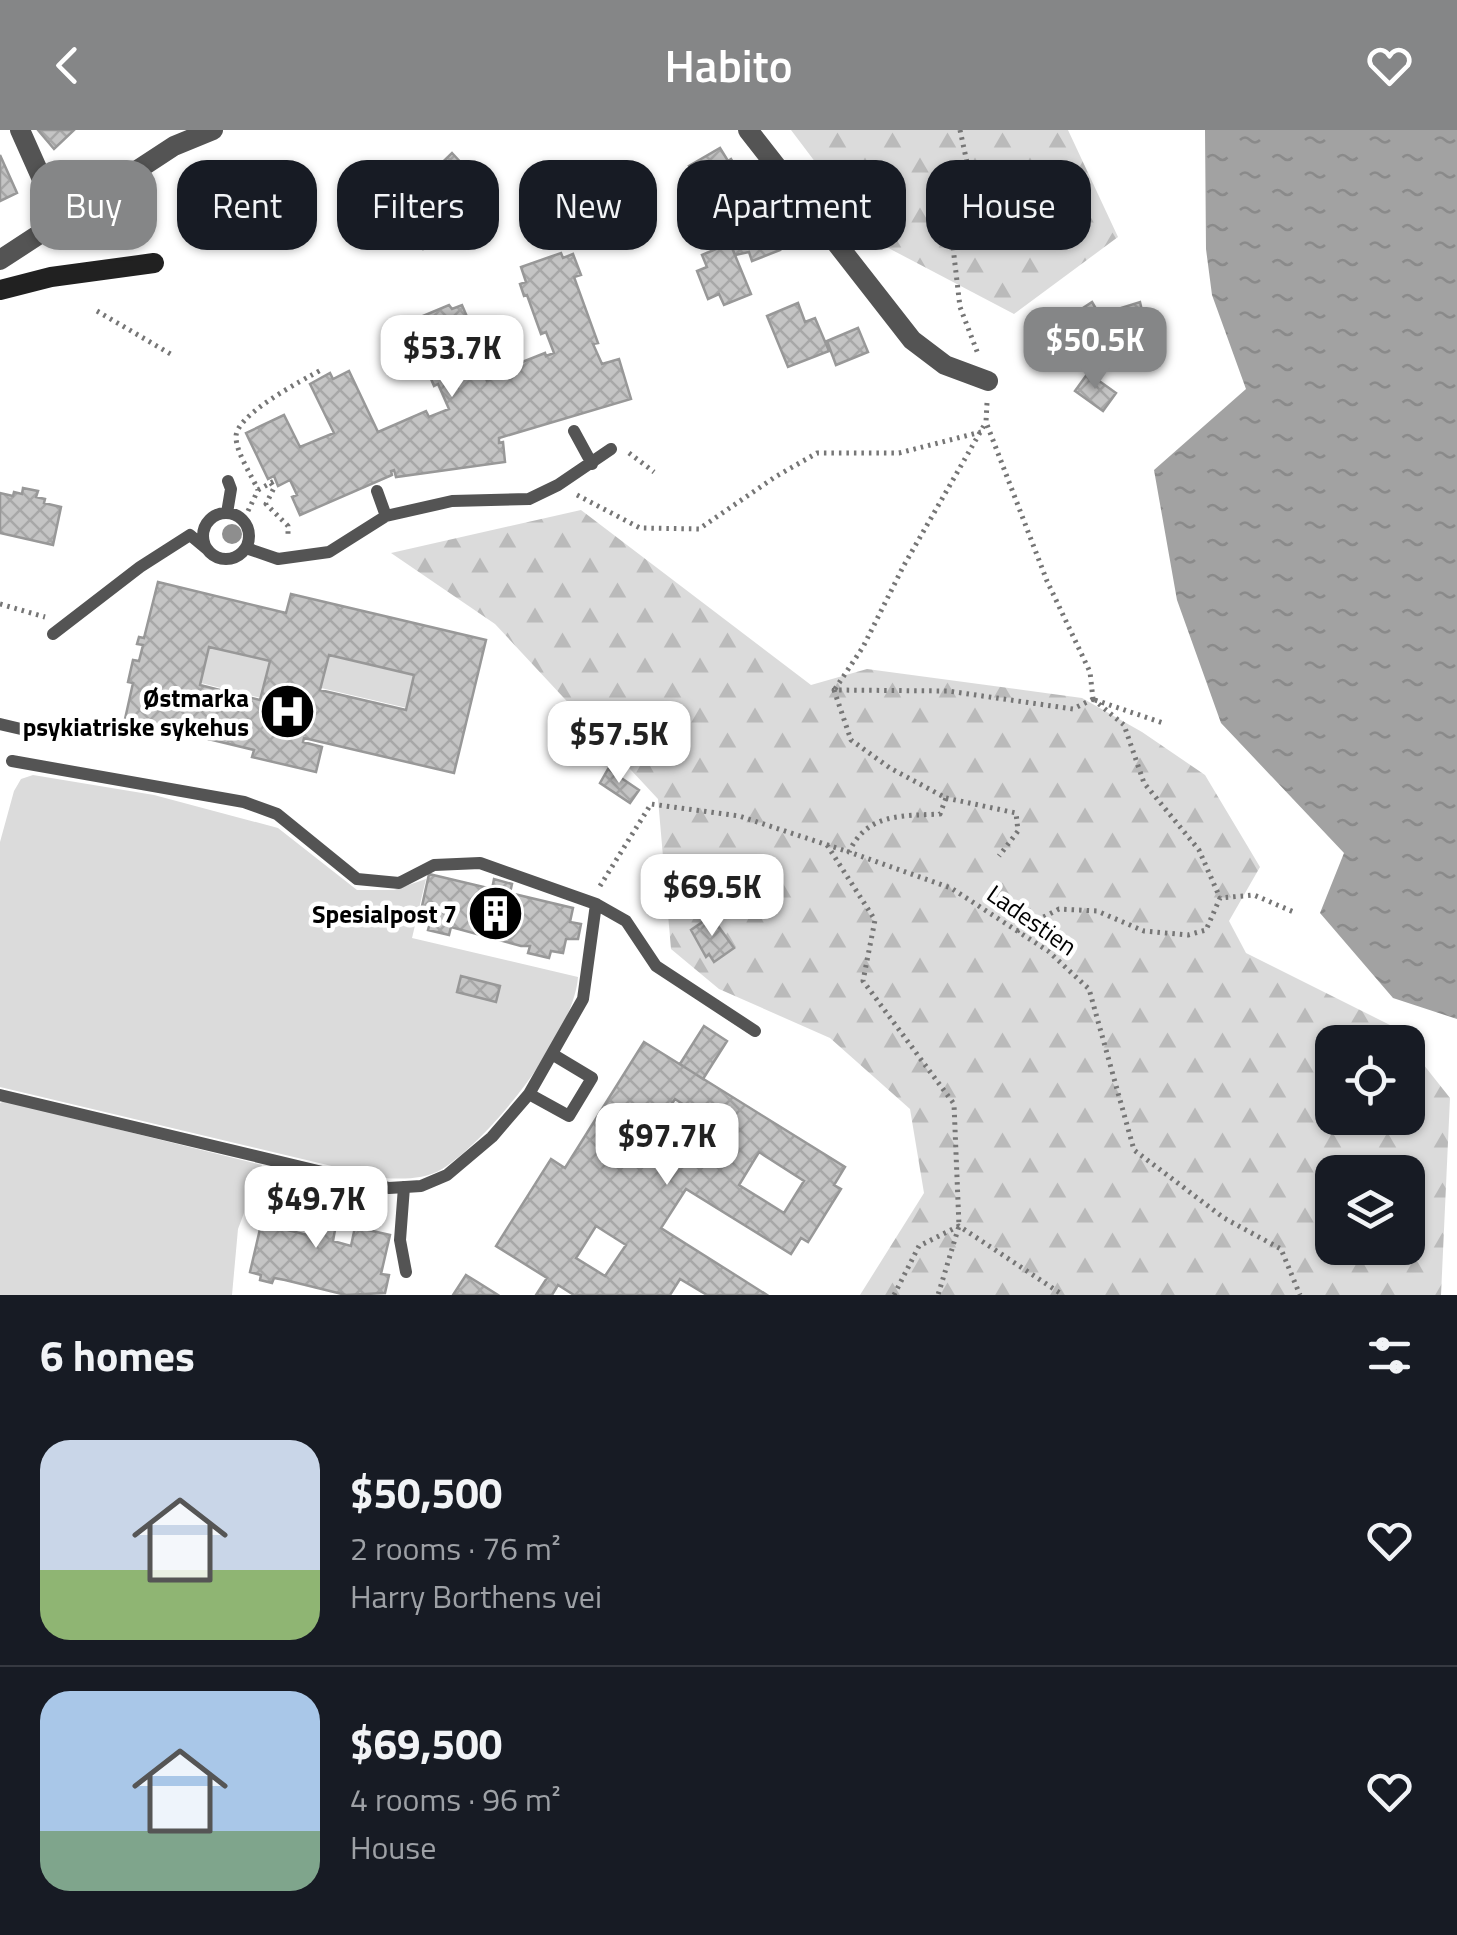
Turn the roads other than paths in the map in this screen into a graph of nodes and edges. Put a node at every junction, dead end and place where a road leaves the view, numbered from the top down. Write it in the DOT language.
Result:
graph roads {
  1 [pos="20,130"];
  2 [pos="213,130"];
  3 [pos="748,130"];
  4 [pos="174,138"];
  5 [pos="33,160"];
  6 [pos="144,160"];
  7 [pos="30,241"];
  8 [pos="0,260"];
  9 [pos="154,263"];
  10 [pos="0,290"];
  11 [pos="988,382"];
  12 [pos="574,431"];
  13 [pos="611,448"];
  14 [pos="592,464"];
  15 [pos="228,482"];
  16 [pos="377,490"];
  17 [pos="226,513"];
  18 [pos="386,516"];
  19 [pos="246,548"];
  20 [pos="208,550"];
  21 [pos="53,634"];
  22 [pos="0,724"];
  23 [pos="21,728"];
  24 [pos="12,761"];
  25 [pos="593,902"];
  26 [pos="755,1031"];
  27 [pos="552,1054"];
  28 [pos="529,1094"];
  29 [pos="0,1095"];
  30 [pos="404,1187"];
  31 [pos="406,1272"];
  1 -- 5 [label="street"];
  2 -- 4 [label="street"];
  3 -- 11 [label="street"];
  4 -- 6 [label="street"];
  7 -- 8 [label="street"];
  9 -- 10 [label="street"];
  12 -- 14 [label="lane"];
  13 -- 14 [label="lane"];
  14 -- 18 [label="lane"];
  15 -- 17 [label="lane"];
  16 -- 18 [label="lane"];
  17 -- 19 [label="lane"];
  17 -- 20 [label="lane"];
  18 -- 19 [label="lane"];
  19 -- 20 [label="lane"];
  20 -- 21 [label="lane"];
  22 -- 23 [label="lane"];
  24 -- 25 [label="lane"];
  25 -- 26 [label="lane"];
  25 -- 27 [label="lane"];
  27 -- 28 [label="lane"];
  27 -- 28 [label="lane"];
  28 -- 30 [label="lane"];
  29 -- 30 [label="lane"];
  30 -- 31 [label="lane"];
}
